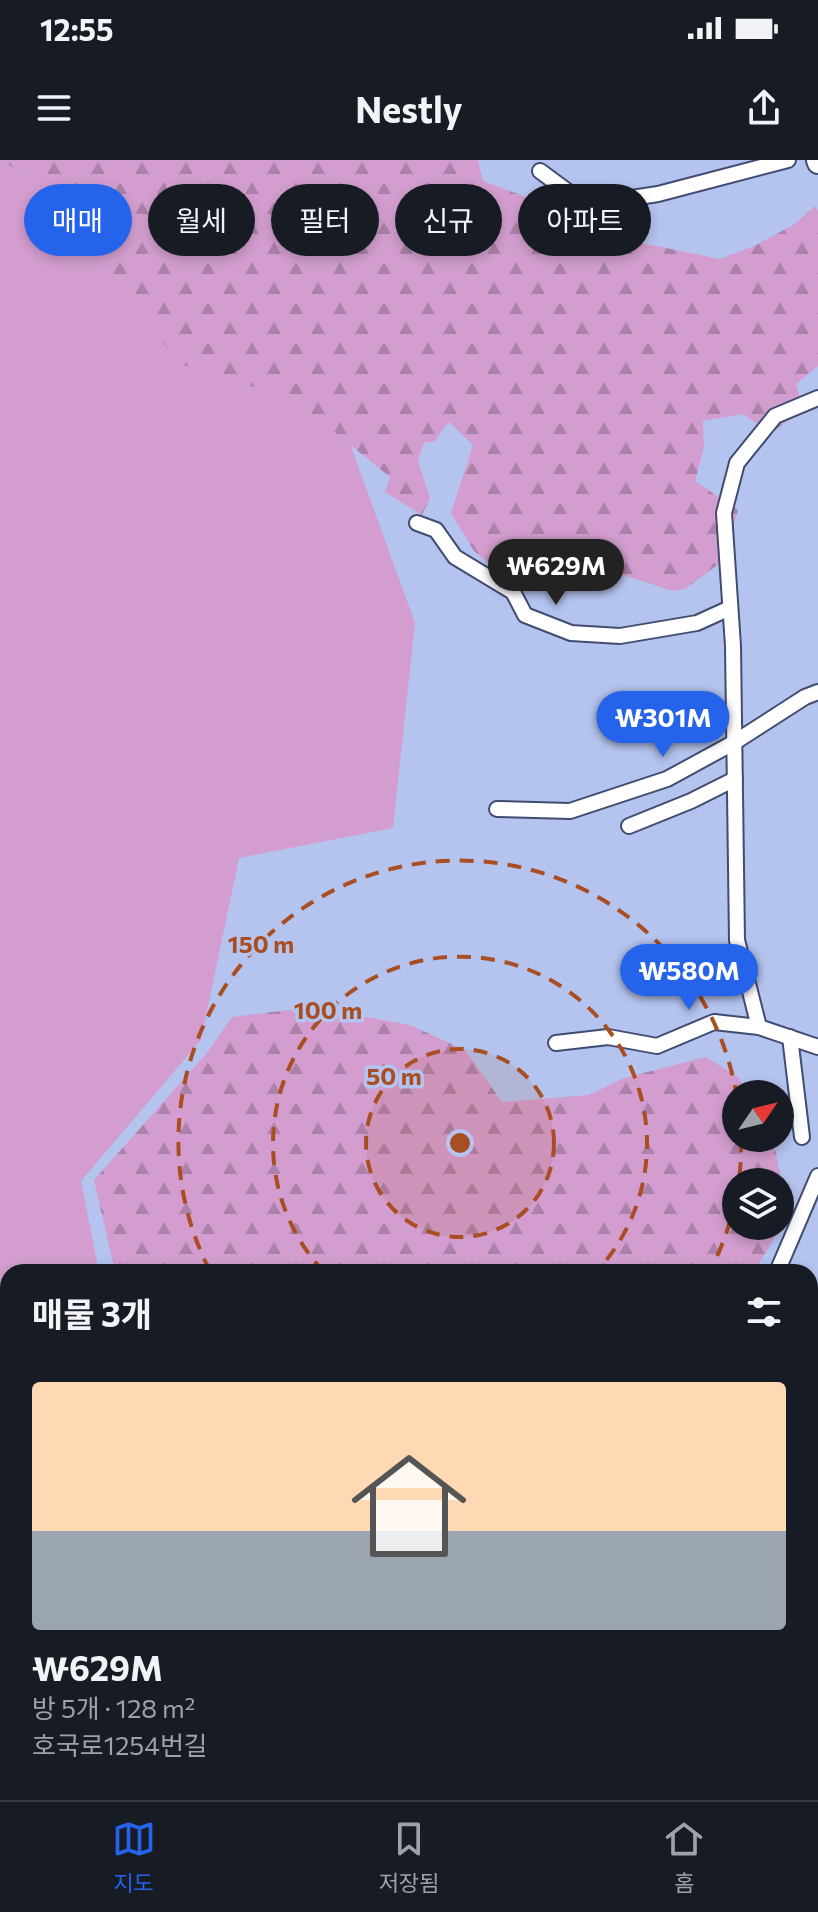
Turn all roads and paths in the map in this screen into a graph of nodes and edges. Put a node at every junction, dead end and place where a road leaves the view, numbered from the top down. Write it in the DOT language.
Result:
graph roads {
  1 [pos="788,160"];
  2 [pos="540,171"];
  3 [pos="818,398"];
  4 [pos="417,523"];
  5 [pos="730,608"];
  6 [pos="818,692"];
  7 [pos="735,742"];
  8 [pos="735,779"];
  9 [pos="497,809"];
  10 [pos="629,826"];
  11 [pos="759,1027"];
  12 [pos="790,1037"];
  13 [pos="556,1043"];
  14 [pos="818,1047"];
  15 [pos="802,1137"];
  16 [pos="818,1176"];
  17 [pos="780,1264"];
  18 [pos="818,1639"];
  19 [pos="818,1700"];
  1 -- 2 [label="street"];
  3 -- 5 [label="street"];
  4 -- 5 [label="street"];
  5 -- 7 [label="street"];
  6 -- 7 [label="street"];
  7 -- 8 [label="street"];
  7 -- 9 [label="street"];
  8 -- 10 [label="street"];
  8 -- 11 [label="street"];
  11 -- 12 [label="street"];
  11 -- 13 [label="street"];
  12 -- 14 [label="street"];
  12 -- 15 [label="street"];
  16 -- 17 [label="street"];
  18 -- 19 [label="path"];
}
